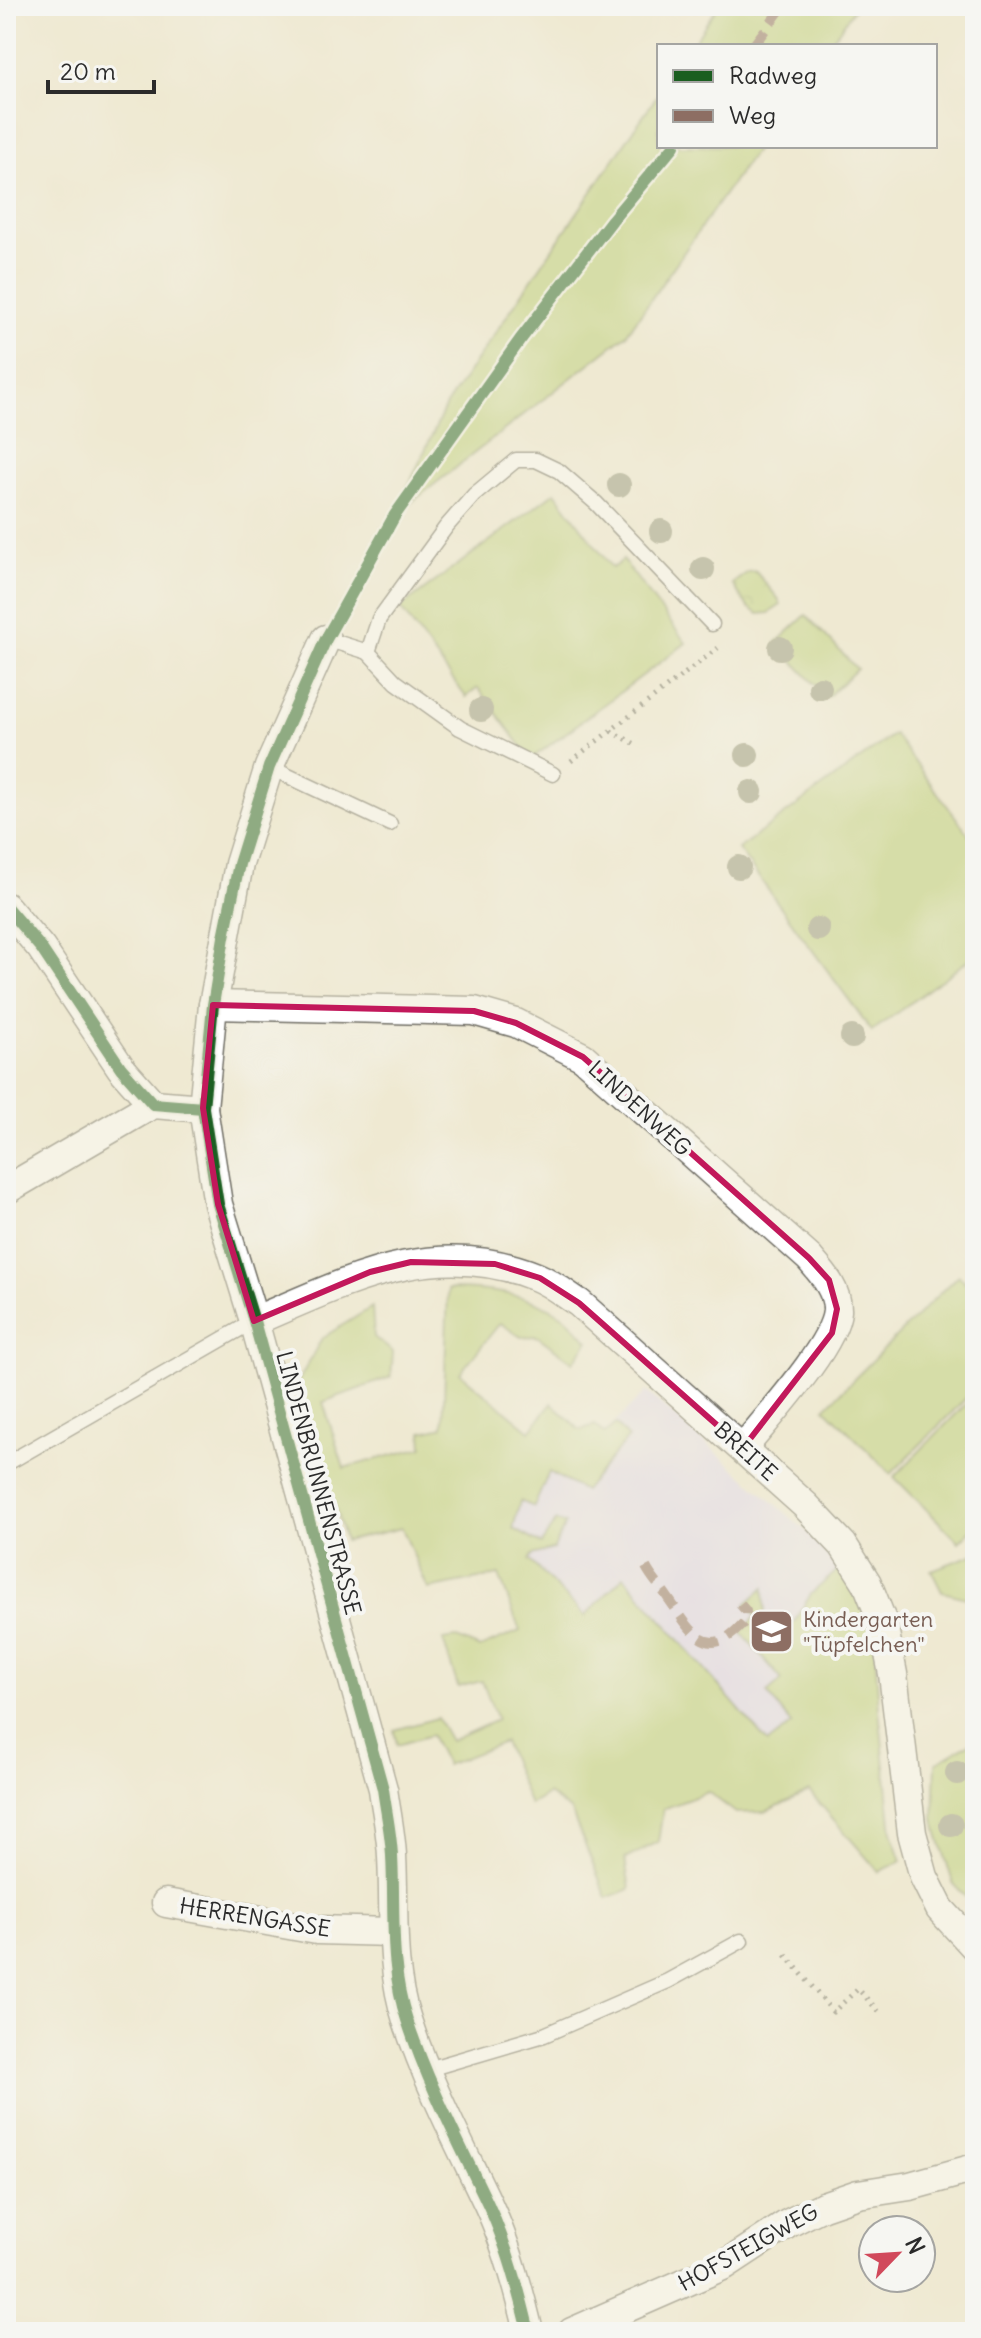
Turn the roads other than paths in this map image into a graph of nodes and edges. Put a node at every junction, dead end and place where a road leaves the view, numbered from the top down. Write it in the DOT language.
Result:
graph roads {
  1 [pos="712,624"];
  2 [pos="326,639"];
  3 [pos="368,652"];
  4 [pos="269,767"];
  5 [pos="553,774"];
  6 [pos="390,824"];
  7 [pos="6,907"];
  8 [pos="213,1005"];
  9 [pos="153,1104"];
  10 [pos="203,1108"];
  11 [pos="6,1190"];
  12 [pos="254,1321"];
  13 [pos="743,1448"];
  14 [pos="6,1464"];
  15 [pos="166,1903"];
  16 [pos="392,1932"];
  17 [pos="741,1941"];
  18 [pos="975,1947"];
  19 [pos="425,2070"];
  20 [pos="975,2168"];
  21 [pos="529,2332"];
  22 [pos="572,2332"];
  1 -- 3 [label="lane"];
  2 -- 3 [label="lane"];
  2 -- 4 [label="street, LINDENBRUNNENSTRASSE"];
  3 -- 5 [label="lane"];
  4 -- 6 [label="lane"];
  4 -- 8 [label="street, LINDENBRUNNENSTRASSE"];
  7 -- 9 [label="street"];
  8 -- 10 [label="street, LINDENBRUNNENSTRASSE"];
  8 -- 13 [label="street, LINDENWEG"];
  9 -- 10 [label="street"];
  9 -- 11 [label="street"];
  10 -- 12 [label="street, LINDENBRUNNENSTRASSE"];
  12 -- 13 [label="street, BREITE"];
  12 -- 14 [label="lane"];
  12 -- 16 [label="street, LINDENBRUNNENSTRASSE"];
  13 -- 18 [label="street, BREITE"];
  15 -- 16 [label="street, HERRENGASSE"];
  16 -- 19 [label="street, LINDENBRUNNENSTRASSE"];
  17 -- 19 [label="lane"];
  19 -- 21 [label="street, LINDENBRUNNENSTRASSE"];
  20 -- 22 [label="street, HOFSTEIGWEG"];
}
